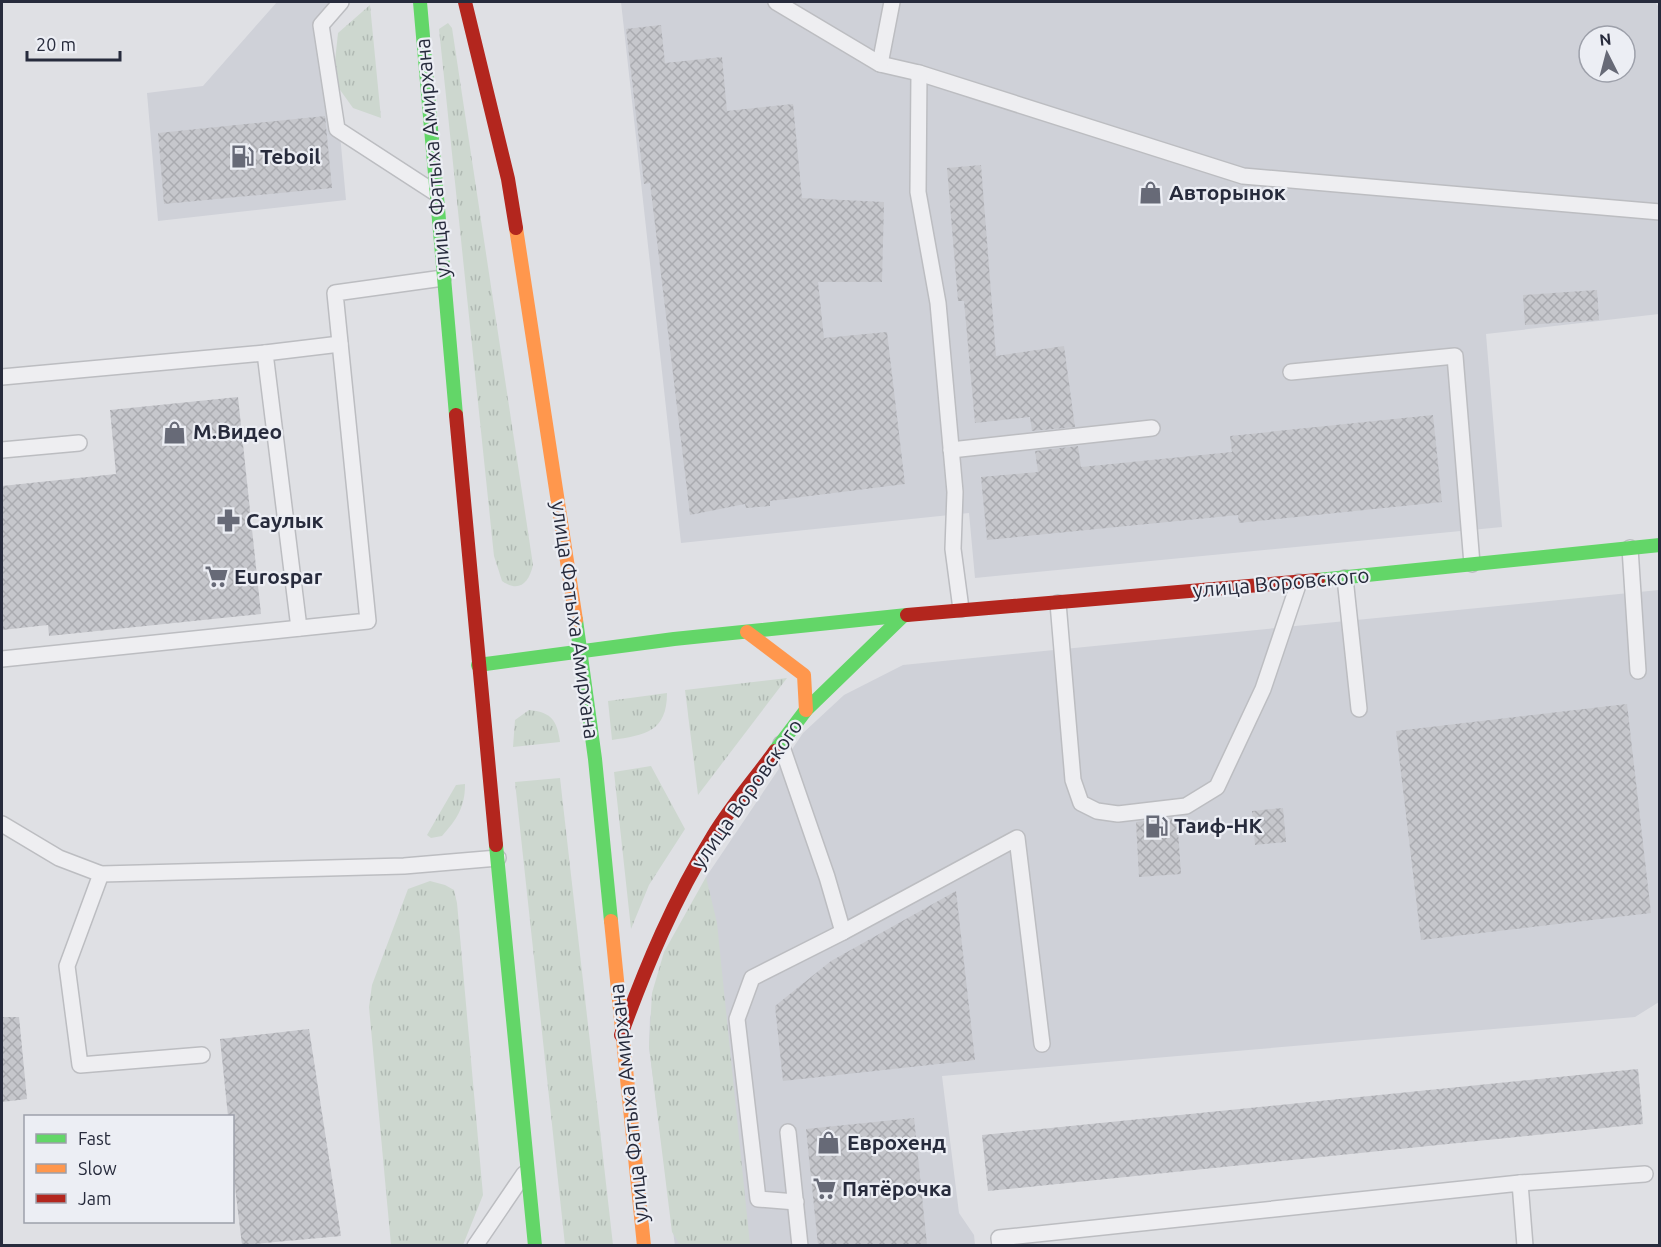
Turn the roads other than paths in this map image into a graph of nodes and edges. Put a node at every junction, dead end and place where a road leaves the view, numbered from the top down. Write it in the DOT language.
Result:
graph roads {
  1 [pos="341,2"];
  2 [pos="420,2"];
  3 [pos="465,2"];
  4 [pos="776,2"];
  5 [pos="892,2"];
  6 [pos="880,64"];
  7 [pos="919,73"];
  8 [pos="436,193"];
  9 [pos="1659,212"];
  10 [pos="443,278"];
  11 [pos="340,344"];
  12 [pos="266,353"];
  13 [pos="1291,372"];
  14 [pos="2,377"];
  15 [pos="1152,428"];
  16 [pos="79,443"];
  17 [pos="2,450"];
  18 [pos="951,450"];
  19 [pos="1659,545"];
  20 [pos="1630,548"];
  21 [pos="1472,564"];
  22 [pos="1345,578"];
  23 [pos="1299,582"];
  24 [pos="1058,603"];
  25 [pos="961,609"];
  26 [pos="903,616"];
  27 [pos="298,628"];
  28 [pos="747,632"];
  29 [pos="581,652"];
  30 [pos="2,659"];
  31 [pos="478,665"];
  32 [pos="1638,671"];
  33 [pos="1359,709"];
  34 [pos="806,710"];
  35 [pos="780,743"];
  36 [pos="2,824"];
  37 [pos="498,858"];
  38 [pos="101,874"];
  39 [pos="843,932"];
  40 [pos="621,1035"];
  41 [pos="1042,1044"];
  42 [pos="202,1055"];
  43 [pos="788,1132"];
  44 [pos="527,1169"];
  45 [pos="1645,1174"];
  46 [pos="1520,1183"];
  47 [pos="796,1202"];
  48 [pos="475,1245"];
  49 [pos="535,1245"];
  50 [pos="644,1245"];
  51 [pos="800,1245"];
  52 [pos="1000,1245"];
  53 [pos="1525,1245"];
  1 -- 8 [label="lane"];
  2 -- 8 [label="main road, улица Фатыха Амирхана"];
  3 -- 29 [label="main road, улица Фатыха Амирхана"];
  4 -- 6 [label="lane"];
  5 -- 6 [label="lane"];
  6 -- 7 [label="lane"];
  7 -- 9 [label="lane"];
  7 -- 18 [label="lane"];
  8 -- 10 [label="main road, улица Фатыха Амирхана"];
  10 -- 11 [label="lane"];
  10 -- 31 [label="main road, улица Фатыха Амирхана"];
  11 -- 12 [label="lane"];
  11 -- 27 [label="lane"];
  12 -- 14 [label="lane"];
  12 -- 27 [label="lane"];
  13 -- 21 [label="lane"];
  15 -- 18 [label="lane"];
  16 -- 17 [label="lane"];
  18 -- 25 [label="lane"];
  19 -- 20 [label="main road, улица Воровского"];
  20 -- 21 [label="main road, улица Воровского"];
  20 -- 32 [label="lane"];
  21 -- 22 [label="main road, улица Воровского"];
  22 -- 23 [label="main road, улица Воровского"];
  22 -- 33 [label="lane"];
  23 -- 24 [label="main road, улица Воровского"];
  23 -- 24 [label="lane"];
  24 -- 25 [label="main road, улица Воровского"];
  25 -- 26 [label="main road, улица Воровского"];
  26 -- 28 [label="main road, улица Воровского"];
  26 -- 34 [label="main road, улица Воровского"];
  27 -- 30 [label="lane"];
  28 -- 29 [label="main road, улица Воровского"];
  28 -- 34 [label="main road"];
  29 -- 31 [label="main road, улица Воровского"];
  29 -- 40 [label="main road, улица Фатыха Амирхана"];
  31 -- 37 [label="main road, улица Фатыха Амирхана"];
  34 -- 35 [label="main road, улица Воровского"];
  35 -- 39 [label="lane"];
  35 -- 40 [label="main road, улица Воровского"];
  36 -- 38 [label="lane"];
  37 -- 38 [label="lane"];
  37 -- 44 [label="main road, улица Фатыха Амирхана"];
  38 -- 42 [label="lane"];
  39 -- 41 [label="lane"];
  39 -- 47 [label="lane"];
  40 -- 50 [label="main road, улица Фатыха Амирхана"];
  43 -- 47 [label="lane"];
  44 -- 48 [label="lane"];
  44 -- 49 [label="main road, улица Фатыха Амирхана"];
  45 -- 46 [label="lane"];
  46 -- 52 [label="lane"];
  46 -- 53 [label="lane"];
  47 -- 51 [label="lane"];
}
